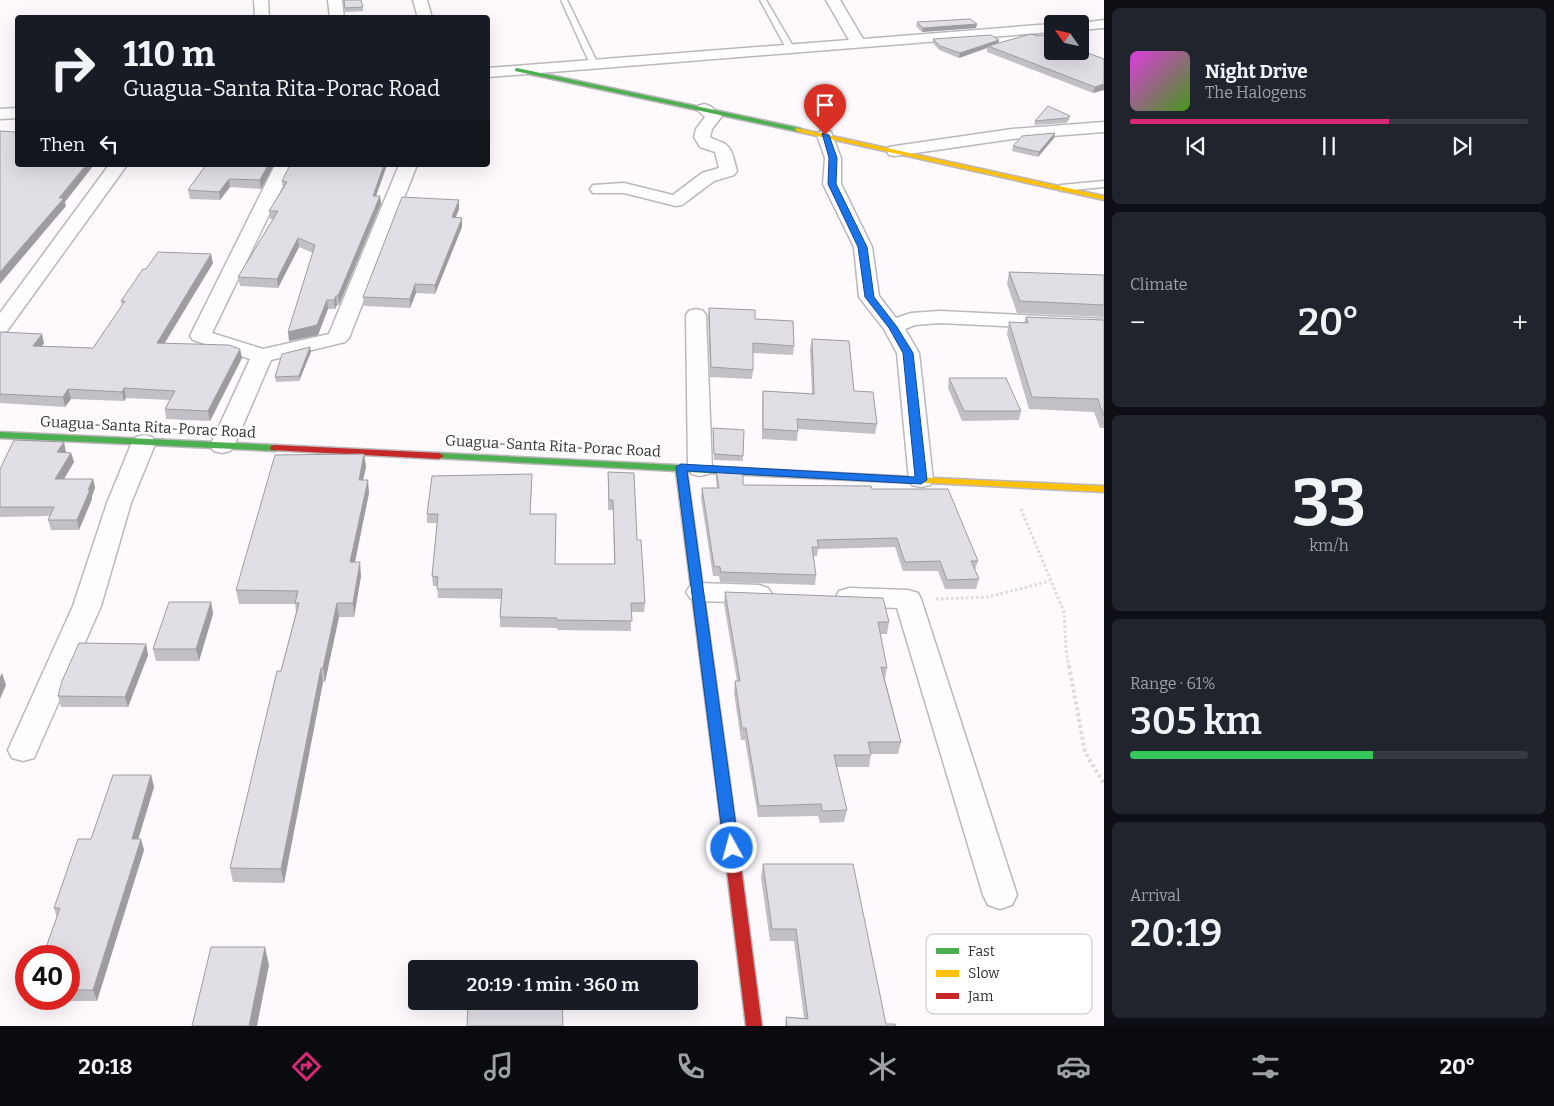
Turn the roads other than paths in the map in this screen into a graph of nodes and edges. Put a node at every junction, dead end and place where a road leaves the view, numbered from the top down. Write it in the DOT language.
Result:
graph roads {
  1 [pos="262,0"];
  2 [pos="335,0"];
  3 [pos="420,0"];
  4 [pos="564,0"];
  5 [pos="763,0"];
  6 [pos="833,0"];
  7 [pos="262,15"];
  8 [pos="337,15"];
  9 [pos="424,15"];
  10 [pos="1104,24"];
  11 [pos="1089,25"];
  12 [pos="1044,29"];
  13 [pos="858,43"];
  14 [pos="790,48"];
  15 [pos="594,64"];
  16 [pos="517,70"];
  17 [pos="490,73"];
  18 [pos="704,109"];
  19 [pos="1104,127"];
  20 [pos="825,135"];
  21 [pos="895,151"];
  22 [pos="117,167"];
  23 [pos="283,167"];
  24 [pos="407,167"];
  25 [pos="1104,184"];
  26 [pos="1061,188"];
  27 [pos="598,189"];
  28 [pos="1104,198"];
  29 [pos="696,315"];
  30 [pos="1104,325"];
  31 [pos="0,326"];
  32 [pos="893,327"];
  33 [pos="262,356"];
  34 [pos="0,435"];
  35 [pos="144,442"];
  36 [pos="222,446"];
  37 [pos="691,468"];
  38 [pos="921,480"];
  39 [pos="1104,489"];
  40 [pos="699,592"];
  41 [pos="779,595"];
  42 [pos="828,596"];
  43 [pos="23,750"];
  44 [pos="1000,895"];
  45 [pos="754,1026"];
  1 -- 7 [label="street"];
  2 -- 8 [label="street"];
  3 -- 9 [label="street"];
  4 -- 15 [label="lane"];
  5 -- 14 [label="lane"];
  6 -- 13 [label="street"];
  10 -- 11 [label="street"];
  12 -- 13 [label="street"];
  13 -- 14 [label="street"];
  14 -- 15 [label="street"];
  15 -- 16 [label="street"];
  16 -- 17 [label="street"];
  16 -- 18 [label="street"];
  18 -- 20 [label="street"];
  18 -- 27 [label="street"];
  19 -- 21 [label="street"];
  20 -- 21 [label="street"];
  20 -- 32 [label="street"];
  21 -- 26 [label="street"];
  22 -- 31 [label="street"];
  23 -- 33 [label="street"];
  24 -- 33 [label="street"];
  25 -- 26 [label="lane"];
  26 -- 28 [label="street"];
  29 -- 37 [label="street"];
  30 -- 32 [label="street"];
  32 -- 38 [label="street"];
  33 -- 36 [label="street"];
  34 -- 35 [label="street, Guagua-Santa Rita-Porac Road"];
  35 -- 36 [label="street, Guagua-Santa Rita-Porac Road"];
  35 -- 43 [label="street"];
  36 -- 37 [label="street, Guagua-Santa Rita-Porac Road"];
  37 -- 38 [label="street, Guagua-Santa Rita-Porac Road"];
  37 -- 40 [label="street"];
  38 -- 39 [label="street, Guagua-Santa Rita-Porac Road"];
  40 -- 41 [label="street"];
  40 -- 45 [label="street"];
  42 -- 44 [label="street"];
}
